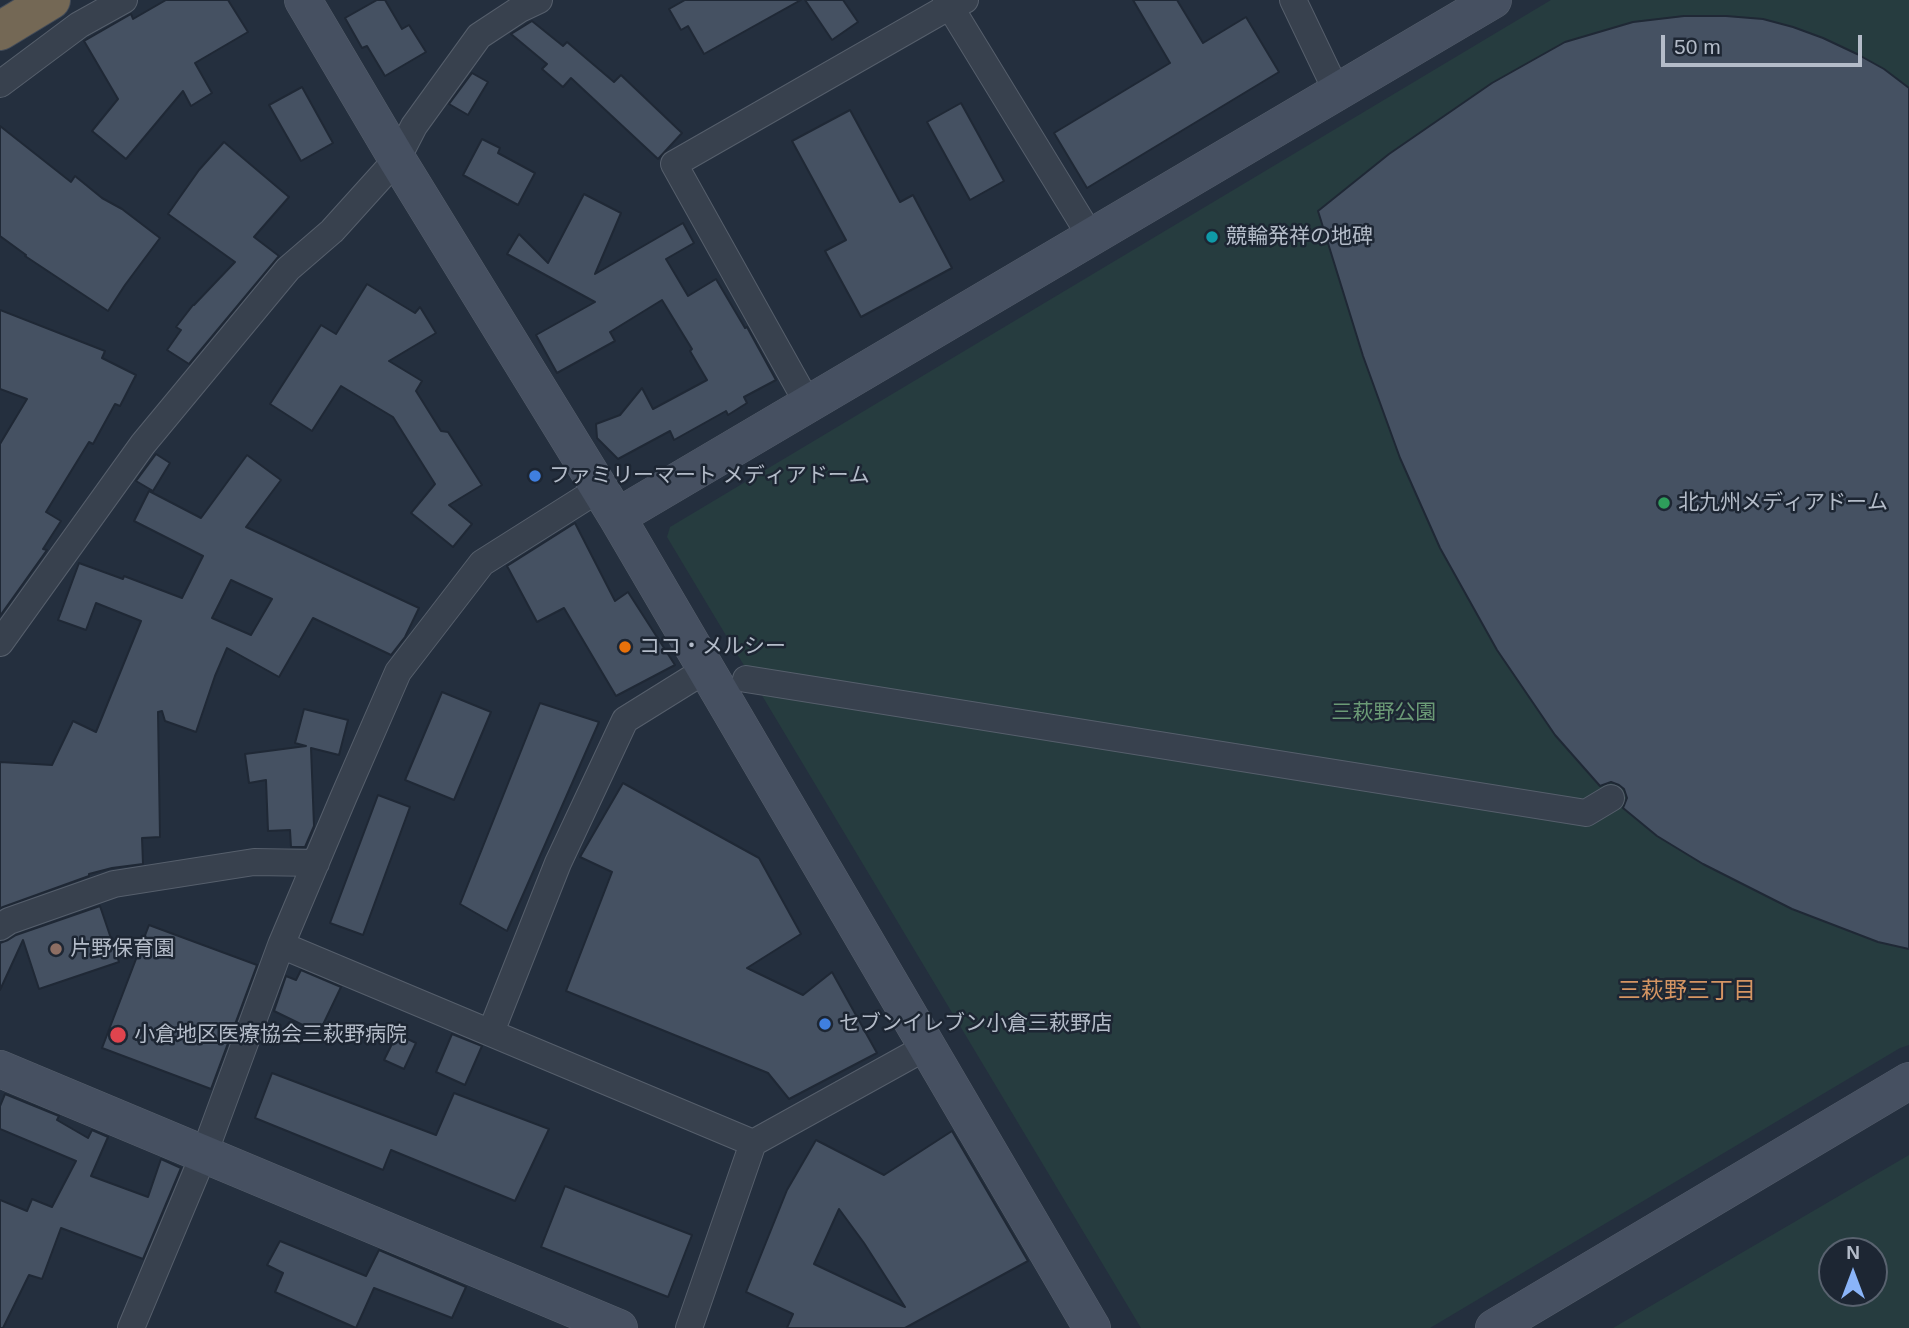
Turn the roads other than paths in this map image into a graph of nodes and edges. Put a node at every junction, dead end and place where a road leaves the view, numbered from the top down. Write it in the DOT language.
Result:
graph roads {
  1 [pos="51,0"];
  2 [pos="124,0"];
  3 [pos="303,0"];
  4 [pos="539,0"];
  5 [pos="1293,0"];
  6 [pos="1493,0"];
  7 [pos="954,2"];
  8 [pos="0,31"];
  9 [pos="0,84"];
  10 [pos="1337,92"];
  11 [pos="397,159"];
  12 [pos="1091,237"];
  13 [pos="808,404"];
  14 [pos="608,503"];
  15 [pos="0,643"];
  16 [pos="707,669"];
  17 [pos="746,679"];
  18 [pos="1611,798"];
  19 [pos="316,863"];
  20 [pos="0,926"];
  21 [pos="281,945"];
  22 [pos="491,1032"];
  23 [pos="928,1046"];
  24 [pos="0,1069"];
  25 [pos="1909,1082"];
  26 [pos="753,1143"];
  27 [pos="204,1154"];
  28 [pos="131,1328"];
  29 [pos="619,1328"];
  30 [pos="689,1328"];
  31 [pos="1092,1328"];
  32 [pos="1494,1328"];
  1 -- 8 [label="highway"];
  2 -- 9 [label="street"];
  3 -- 11 [label="street"];
  4 -- 11 [label="street"];
  5 -- 10 [label="street"];
  6 -- 10 [label="street"];
  7 -- 12 [label="street"];
  7 -- 13 [label="street"];
  10 -- 12 [label="street"];
  11 -- 14 [label="street"];
  11 -- 15 [label="street"];
  12 -- 13 [label="street"];
  13 -- 14 [label="street"];
  14 -- 16 [label="street"];
  14 -- 19 [label="street"];
  16 -- 22 [label="street"];
  16 -- 23 [label="street"];
  17 -- 18 [label="street"];
  19 -- 20 [label="street"];
  19 -- 21 [label="street"];
  21 -- 22 [label="street"];
  21 -- 27 [label="street"];
  22 -- 26 [label="street"];
  23 -- 26 [label="street"];
  23 -- 31 [label="street"];
  24 -- 27 [label="street"];
  25 -- 32 [label="street"];
  26 -- 30 [label="street"];
  27 -- 28 [label="street"];
  27 -- 29 [label="street"];
}
